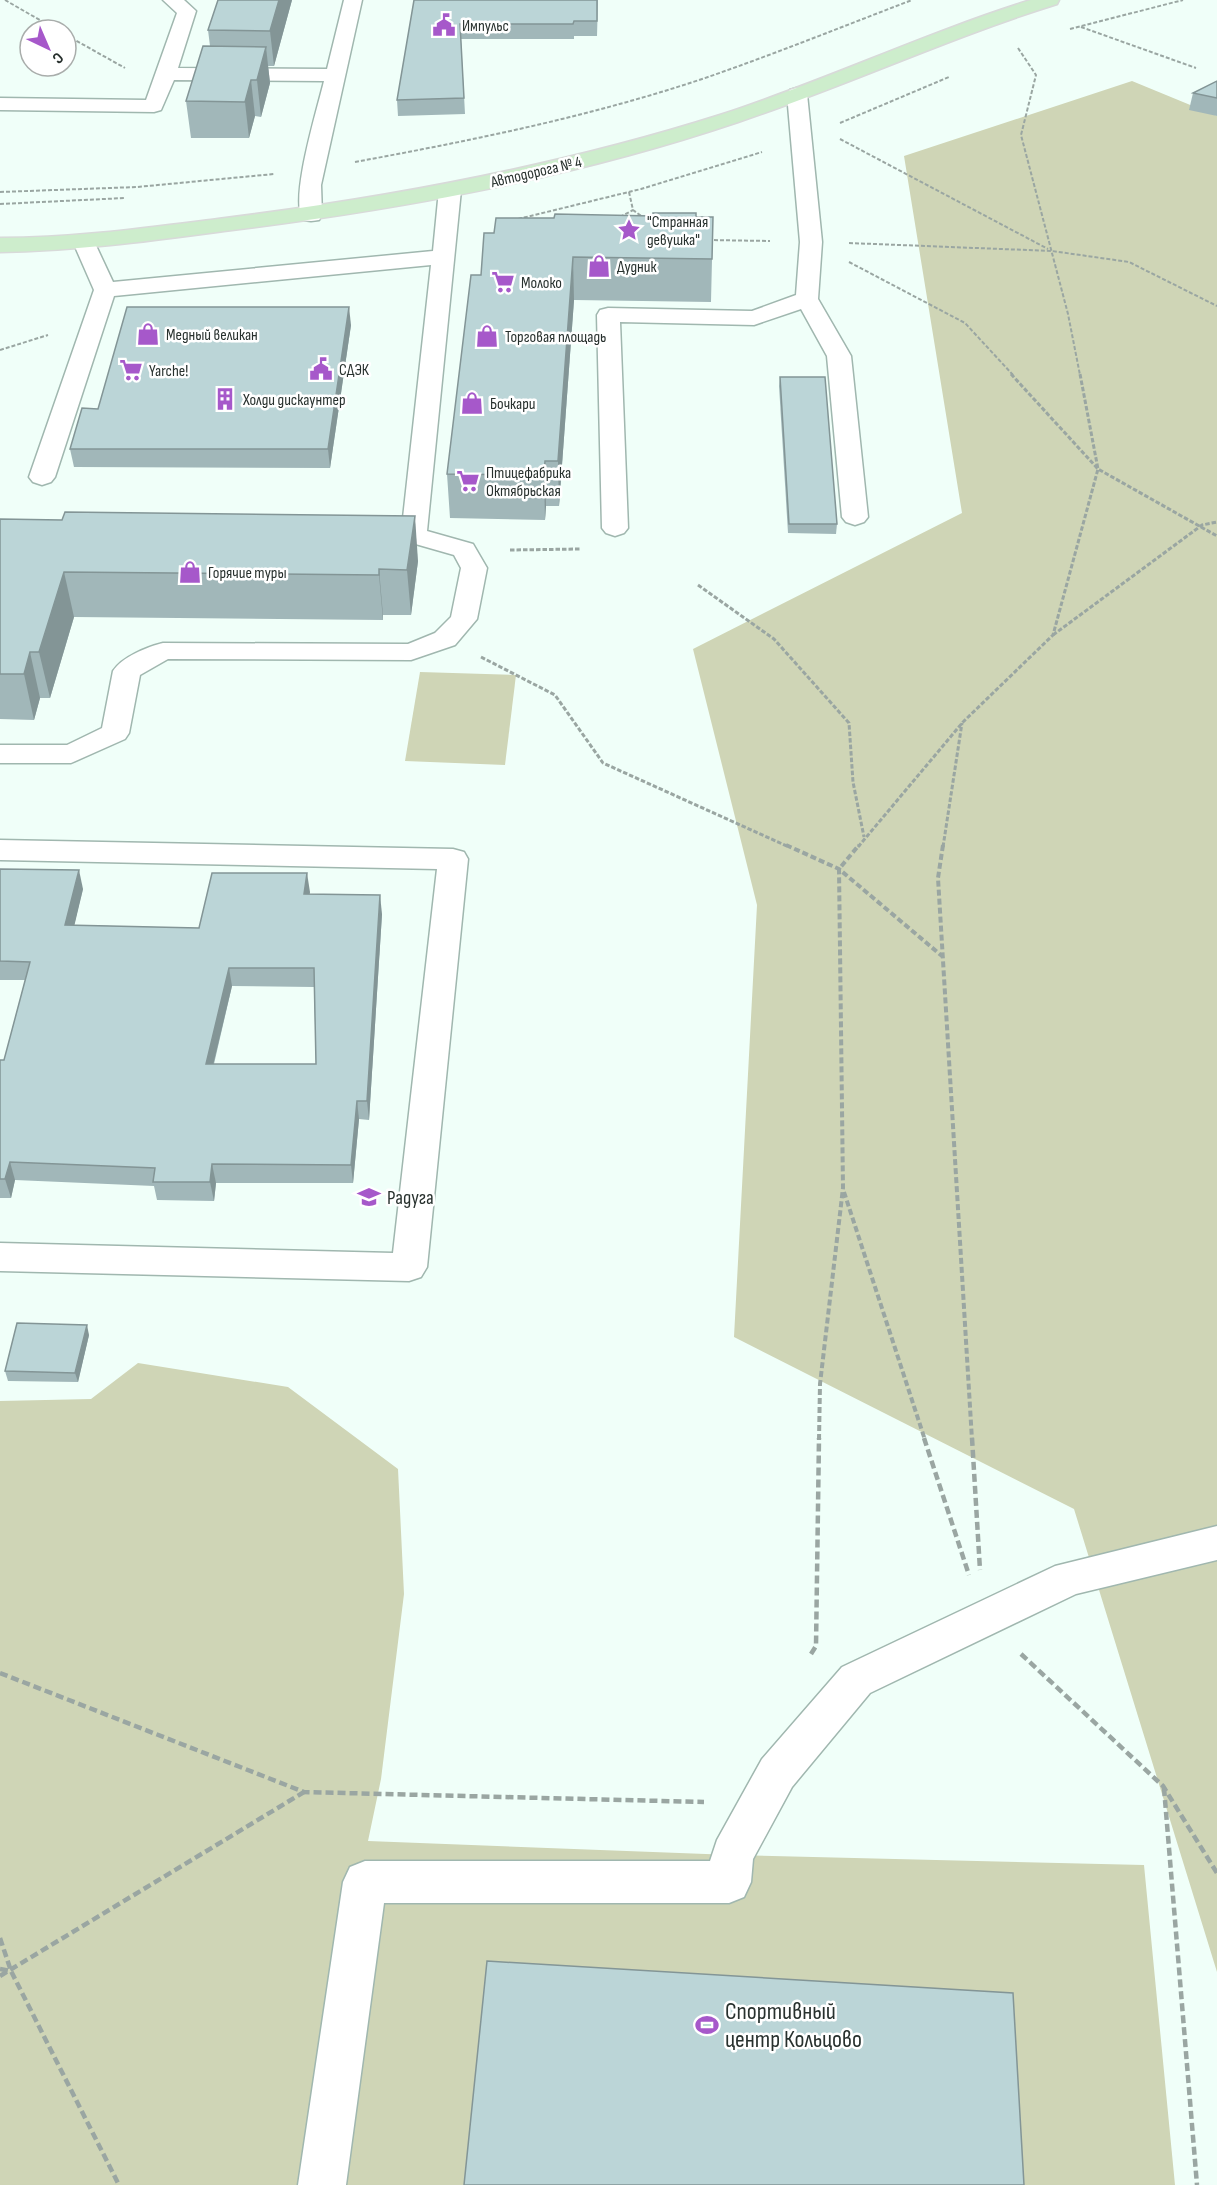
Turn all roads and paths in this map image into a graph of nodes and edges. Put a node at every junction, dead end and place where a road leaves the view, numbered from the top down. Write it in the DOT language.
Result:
graph roads {
  1 [pos="4,0"];
  2 [pos="172,0"];
  3 [pos="353,0"];
  4 [pos="912,0"];
  5 [pos="1050,0"];
  6 [pos="36,18"];
  7 [pos="1081,27"];
  8 [pos="78,42"];
  9 [pos="1018,47"];
  10 [pos="1196,68"];
  11 [pos="166,74"];
  12 [pos="336,75"];
  13 [pos="797,94"];
  14 [pos="0,104"];
  15 [pos="833,135"];
  16 [pos="314,169"];
  17 [pos="450,189"];
  18 [pos="0,192"];
  19 [pos="629,192"];
  20 [pos="134,197"];
  21 [pos="0,204"];
  22 [pos="633,210"];
  23 [pos="310,215"];
  24 [pos="614,220"];
  25 [pos="650,222"];
  26 [pos="699,240"];
  27 [pos="84,242"];
  28 [pos="811,242"];
  29 [pos="0,245"];
  30 [pos="1052,251"];
  31 [pos="443,257"];
  32 [pos="105,290"];
  33 [pos="807,299"];
  34 [pos="1217,306"];
  35 [pos="1098,469"];
  36 [pos="42,477"];
  37 [pos="855,517"];
  38 [pos="1217,522"];
  39 [pos="1202,525"];
  40 [pos="615,528"];
  41 [pos="355,534"];
  42 [pos="414,535"];
  43 [pos="1217,536"];
  44 [pos="464,550"];
  45 [pos="698,585"];
  46 [pos="1053,635"];
  47 [pos="445,639"];
  48 [pos="963,722"];
  49 [pos="0,754"];
  50 [pos="864,838"];
  51 [pos="0,850"];
  52 [pos="839,869"];
  53 [pos="942,956"];
  54 [pos="843,1188"];
  55 [pos="0,1257"];
  56 [pos="1217,1543"];
  57 [pos="983,1619"];
  58 [pos="810,1656"];
  59 [pos="0,1672"];
  60 [pos="1163,1786"];
  61 [pos="304,1792"];
  62 [pos="711,1802"];
  63 [pos="1217,1873"];
  64 [pos="0,1938"];
  65 [pos="0,1969"];
  66 [pos="11,1971"];
  67 [pos="0,1976"];
  68 [pos="119,2185"];
  69 [pos="322,2185"];
  70 [pos="1197,2185"];
  1 -- 6 [label="path"];
  2 -- 11 [label="street"];
  3 -- 12 [label="street"];
  4 -- 16 [label="path"];
  5 -- 13 [label="main road, Автодорога № 4"];
  7 -- 10 [label="path"];
  8 -- 11 [label="path"];
  9 -- 30 [label="path"];
  11 -- 12 [label="street"];
  11 -- 14 [label="street"];
  12 -- 16 [label="street"];
  13 -- 17 [label="main road, Автодорога № 4"];
  13 -- 28 [label="street"];
  15 -- 30 [label="path"];
  16 -- 18 [label="path"];
  16 -- 23 [label="street"];
  17 -- 23 [label="main road, Автодорога № 4"];
  17 -- 31 [label="street"];
  19 -- 22 [label="path"];
  20 -- 21 [label="path"];
  22 -- 24 [label="path"];
  22 -- 25 [label="path"];
  23 -- 27 [label="main road, Автодорога № 4"];
  26 -- 28 [label="path"];
  27 -- 29 [label="main road, Автодорога № 4"];
  27 -- 32 [label="street"];
  28 -- 30 [label="path"];
  28 -- 33 [label="street"];
  28 -- 35 [label="path"];
  30 -- 34 [label="path"];
  30 -- 35 [label="path"];
  31 -- 32 [label="street"];
  31 -- 42 [label="street"];
  32 -- 36 [label="street"];
  33 -- 37 [label="street"];
  33 -- 40 [label="street"];
  35 -- 39 [label="path"];
  35 -- 46 [label="path"];
  38 -- 39 [label="path"];
  39 -- 43 [label="path"];
  39 -- 46 [label="path"];
  40 -- 44 [label="path"];
  41 -- 42 [label="street"];
  42 -- 44 [label="street"];
  44 -- 47 [label="street"];
  45 -- 50 [label="path"];
  46 -- 48 [label="path"];
  47 -- 49 [label="street"];
  47 -- 52 [label="path"];
  48 -- 50 [label="path"];
  48 -- 53 [label="path"];
  50 -- 52 [label="path"];
  51 -- 55 [label="street"];
  52 -- 53 [label="path"];
  52 -- 54 [label="path"];
  53 -- 57 [label="path"];
  54 -- 57 [label="path"];
  54 -- 58 [label="path"];
  56 -- 57 [label="street"];
  57 -- 60 [label="path"];
  57 -- 69 [label="street"];
  59 -- 61 [label="path"];
  60 -- 63 [label="path"];
  60 -- 70 [label="path"];
  61 -- 62 [label="path"];
  61 -- 66 [label="path"];
  64 -- 66 [label="path"];
  65 -- 66 [label="path"];
  66 -- 67 [label="path"];
  66 -- 68 [label="path"];
}
